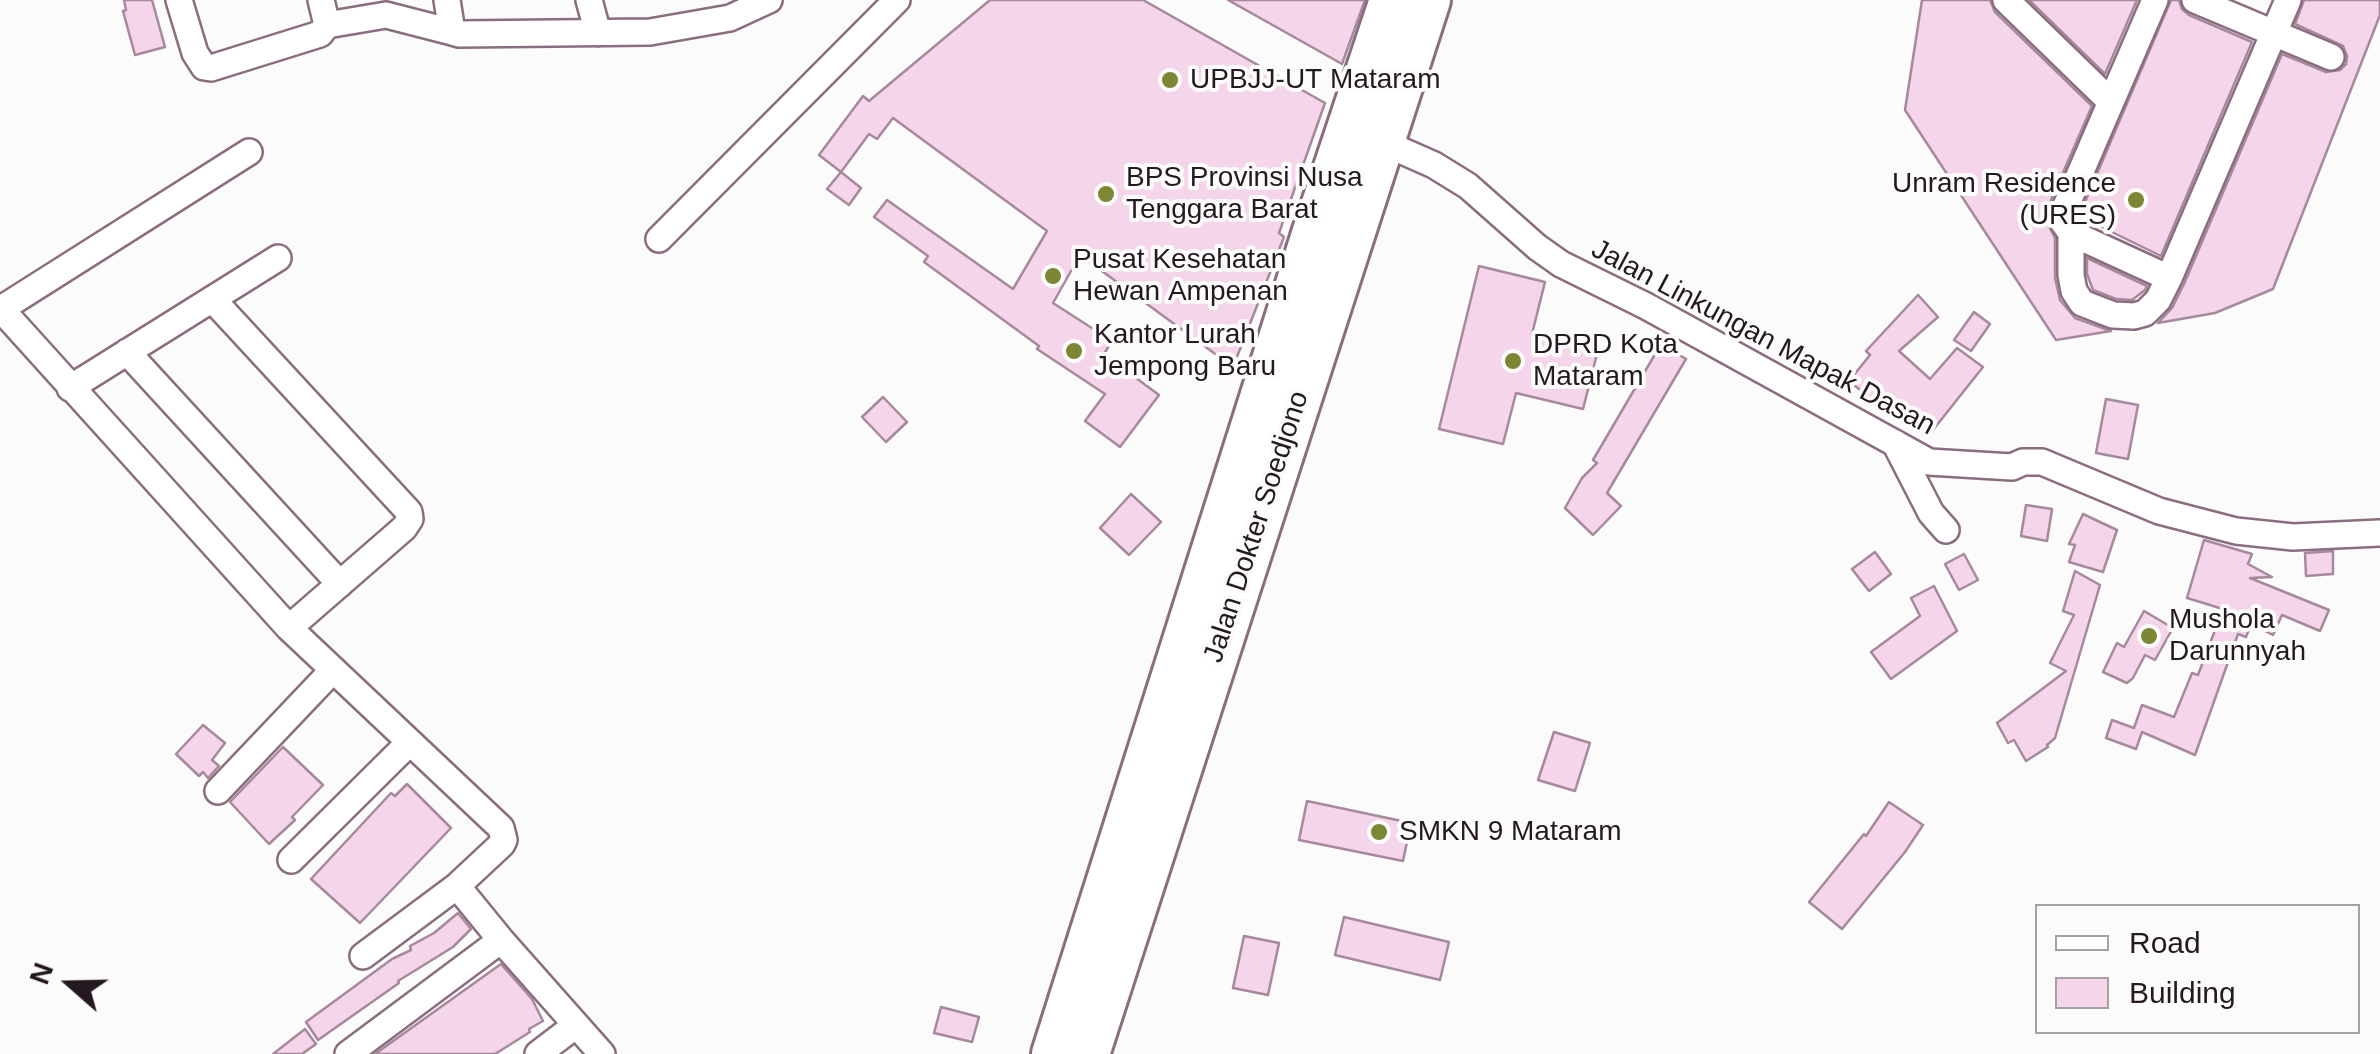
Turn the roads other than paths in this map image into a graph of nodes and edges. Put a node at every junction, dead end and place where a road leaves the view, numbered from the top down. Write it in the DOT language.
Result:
graph roads {
  1 [pos="179,0"];
  2 [pos="447,0"];
  3 [pos="589,0"];
  4 [pos="769,0"];
  5 [pos="897,0"];
  6 [pos="1391,0"];
  7 [pos="1429,0"];
  8 [pos="2006,0"];
  9 [pos="2155,0"];
  10 [pos="2194,0"];
  11 [pos="2288,0"];
  12 [pos="733,9"];
  13 [pos="2033,11"];
  14 [pos="324,12"];
  15 [pos="452,32"];
  16 [pos="598,33"];
  17 [pos="2273,34"];
  18 [pos="2331,57"];
  19 [pos="2111,102"];
  20 [pos="1382,142"];
  21 [pos="249,152"];
  22 [pos="2071,233"];
  23 [pos="659,239"];
  24 [pos="278,258"];
  25 [pos="2169,278"];
  26 [pos="214,301"];
  27 [pos="2,315"];
  28 [pos="127,352"];
  29 [pos="70,388"];
  30 [pos="1895,444"];
  31 [pos="1946,530"];
  32 [pos="2380,533"];
  33 [pos="340,584"];
  34 [pos="288,628"];
  35 [pos="332,671"];
  36 [pos="408,744"];
  37 [pos="218,791"];
  38 [pos="291,860"];
  39 [pos="457,886"];
  40 [pos="501,940"];
  41 [pos="363,956"];
  42 [pos="576,1025"];
  43 [pos="348,1054"];
  44 [pos="538,1054"];
  45 [pos="602,1054"];
  46 [pos="1053,1054"];
  47 [pos="1088,1054"];
  1 -- 14 [label="street"];
  2 -- 15 [label="street"];
  3 -- 16 [label="street"];
  4 -- 12 [label="street"];
  5 -- 23 [label="street"];
  6 -- 46 [label="highway, Jalan Dokter Soedjono"];
  7 -- 20 [label="highway, Jalan Dokter Soedjono"];
  8 -- 13 [label="street"];
  9 -- 19 [label="street"];
  10 -- 17 [label="street"];
  11 -- 17 [label="street"];
  12 -- 16 [label="street"];
  13 -- 19 [label="street"];
  14 -- 15 [label="street"];
  15 -- 16 [label="street"];
  17 -- 18 [label="street"];
  17 -- 25 [label="street"];
  19 -- 22 [label="street"];
  20 -- 30 [label="street, Jalan Linkungan Mapak Dasan"];
  20 -- 47 [label="highway, Jalan Dokter Soedjono"];
  21 -- 27 [label="street"];
  22 -- 25 [label="street"];
  22 -- 25 [label="street"];
  24 -- 26 [label="street"];
  26 -- 28 [label="street"];
  26 -- 33 [label="street"];
  27 -- 29 [label="street"];
  28 -- 29 [label="street"];
  28 -- 33 [label="street"];
  29 -- 34 [label="street"];
  30 -- 31 [label="street"];
  30 -- 32 [label="street, Jalan Linkungan Mapak Dasan"];
  33 -- 34 [label="street"];
  34 -- 35 [label="street"];
  35 -- 36 [label="street"];
  35 -- 37 [label="street"];
  36 -- 38 [label="street"];
  36 -- 39 [label="street"];
  39 -- 40 [label="street"];
  39 -- 41 [label="street"];
  40 -- 42 [label="street"];
  40 -- 43 [label="street"];
  42 -- 44 [label="street"];
  42 -- 45 [label="street"];
}
